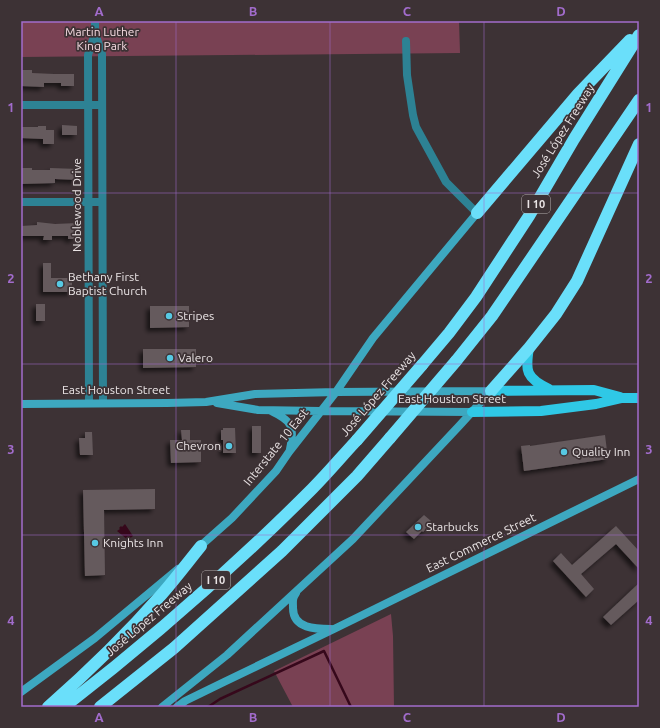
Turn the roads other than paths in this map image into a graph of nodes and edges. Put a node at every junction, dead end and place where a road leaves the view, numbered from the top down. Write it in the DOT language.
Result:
graph roads {
  1 [pos="95,21"];
  2 [pos="639,30"];
  3 [pos="95,33"];
  4 [pos="639,35"];
  5 [pos="406,40"];
  6 [pos="639,100"];
  7 [pos="21,105"];
  8 [pos="88,105"];
  9 [pos="102,105"];
  10 [pos="639,144"];
  11 [pos="21,202"];
  12 [pos="89,202"];
  13 [pos="102,202"];
  14 [pos="477,213"];
  15 [pos="529,348"];
  16 [pos="551,389"];
  17 [pos="491,391"];
  18 [pos="336,392"];
  19 [pos="622,398"];
  20 [pos="639,398"];
  21 [pos="210,402"];
  22 [pos="88,403"];
  23 [pos="103,403"];
  24 [pos="21,404"];
  25 [pos="269,410"];
  26 [pos="320,411"];
  27 [pos="472,412"];
  28 [pos="289,452"];
  29 [pos="639,479"];
  30 [pos="200,546"];
  31 [pos="299,588"];
  32 [pos="334,630"];
  33 [pos="21,692"];
  34 [pos="48,707"];
  35 [pos="64,707"];
  36 [pos="100,707"];
  37 [pos="162,707"];
  38 [pos="177,707"];
  1 -- 3 [label="street, Noblewood Drive"];
  2 -- 14 [label="highway"];
  3 -- 8 [label="street, Noblewood Drive"];
  3 -- 9 [label="street, Noblewood Drive"];
  4 -- 35 [label="highway, José López Freeway / I 10, bridge"];
  5 -- 14 [label="street"];
  6 -- 36 [label="highway, I 10, bridge"];
  7 -- 8 [label="street"];
  8 -- 9 [label="street"];
  8 -- 12 [label="street, Noblewood Drive"];
  9 -- 13 [label="street, Noblewood Drive"];
  10 -- 15 [label="highway"];
  11 -- 12 [label="street"];
  12 -- 13 [label="street"];
  12 -- 22 [label="street, Noblewood Drive"];
  13 -- 23 [label="street, Noblewood Drive"];
  14 -- 18 [label="main road, Interstate 10 East"];
  15 -- 16 [label="main road"];
  15 -- 17 [label="highway"];
  16 -- 17 [label="main road, East Houston Street"];
  16 -- 19 [label="main road, East Houston Street"];
  17 -- 18 [label="main road, East Houston Street"];
  17 -- 27 [label="main road"];
  18 -- 21 [label="main road, East Houston Street"];
  18 -- 26 [label="main road, Interstate 10 East"];
  19 -- 20 [label="main road, East Houston Street"];
  19 -- 27 [label="main road, East Houston Street"];
  21 -- 23 [label="main road, East Houston Street"];
  21 -- 25 [label="main road, East Houston Street"];
  22 -- 23 [label="main road, East Houston Street"];
  22 -- 24 [label="main road, East Houston Street"];
  25 -- 26 [label="main road, East Houston Street"];
  25 -- 28 [label="main road"];
  26 -- 27 [label="main road, East Houston Street"];
  26 -- 28 [label="main road, Interstate 10 East"];
  27 -- 31 [label="main road"];
  28 -- 30 [label="main road, Interstate 10 East"];
  29 -- 32 [label="main road, East Commerce Street"];
  30 -- 33 [label="main road, Interstate 10 East"];
  30 -- 34 [label="highway"];
  31 -- 32 [label="main road"];
  31 -- 37 [label="main road"];
  32 -- 38 [label="main road, East Commerce Street"];
}
